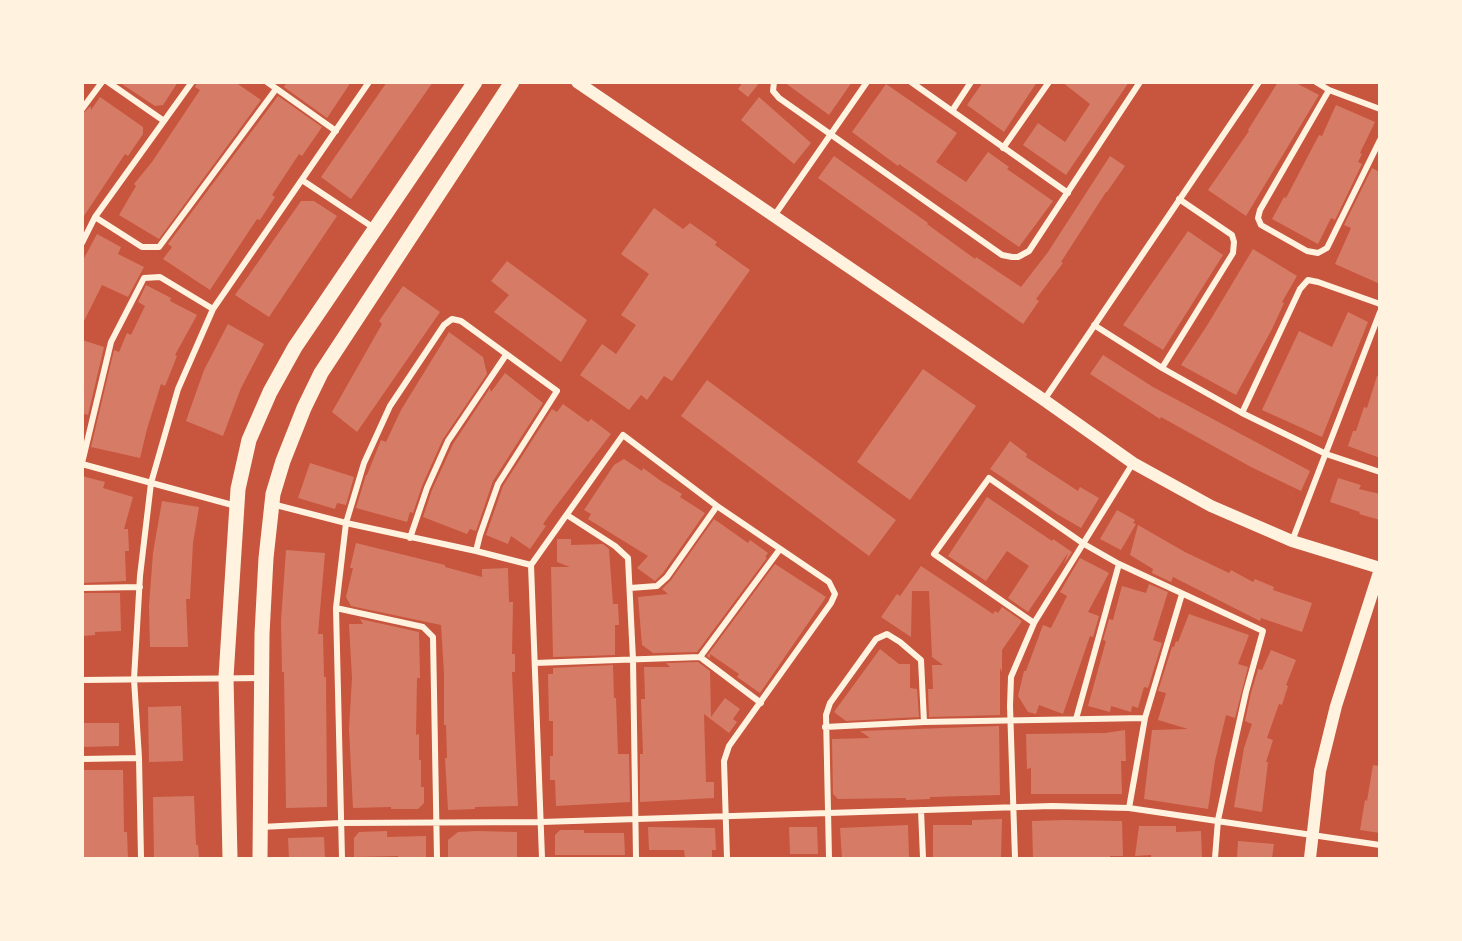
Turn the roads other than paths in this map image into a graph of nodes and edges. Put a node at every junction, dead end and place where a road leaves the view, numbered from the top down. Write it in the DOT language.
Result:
graph roads {
  1 [pos="102,82"];
  2 [pos="108,82"];
  3 [pos="192,82"];
  4 [pos="267,82"];
  5 [pos="369,82"];
  6 [pos="475,82"];
  7 [pos="512,82"];
  8 [pos="577,82"];
  9 [pos="774,82"];
  10 [pos="867,82"];
  11 [pos="911,82"];
  12 [pos="971,82"];
  13 [pos="1049,82"];
  14 [pos="1140,82"];
  15 [pos="1258,82"];
  16 [pos="1316,82"];
  17 [pos="276,89"];
  18 [pos="1329,90"];
  19 [pos="82,109"];
  20 [pos="1380,109"];
  21 [pos="952,111"];
  22 [pos="164,121"];
  23 [pos="336,131"];
  24 [pos="831,134"];
  25 [pos="1380,140"];
  26 [pos="1003,148"];
  27 [pos="302,180"];
  28 [pos="1068,193"];
  29 [pos="1179,200"];
  30 [pos="774,216"];
  31 [pos="95,217"];
  32 [pos="374,229"];
  33 [pos="82,243"];
  34 [pos="1380,304"];
  35 [pos="213,309"];
  36 [pos="1380,312"];
  37 [pos="1094,326"];
  38 [pos="507,355"];
  39 [pos="1162,368"];
  40 [pos="1044,399"];
  41 [pos="1242,412"];
  42 [pos="1326,454"];
  43 [pos="1133,463"];
  44 [pos="82,464"];
  45 [pos="1380,472"];
  46 [pos="151,483"];
  47 [pos="272,504"];
  48 [pos="237,506"];
  49 [pos="717,506"];
  50 [pos="567,515"];
  51 [pos="346,524"];
  52 [pos="410,538"];
  53 [pos="1292,541"];
  54 [pos="1084,544"];
  55 [pos="780,549"];
  56 [pos="476,551"];
  57 [pos="1119,564"];
  58 [pos="531,565"];
  59 [pos="1380,569"];
  60 [pos="140,587"];
  61 [pos="82,588"];
  62 [pos="630,588"];
  63 [pos="1182,594"];
  64 [pos="336,608"];
  65 [pos="1034,623"];
  66 [pos="700,657"];
  67 [pos="633,660"];
  68 [pos="535,663"];
  69 [pos="226,677"];
  70 [pos="262,678"];
  71 [pos="134,679"];
  72 [pos="82,680"];
  73 [pos="761,702"];
  74 [pos="1145,718"];
  75 [pos="1076,719"];
  76 [pos="1012,720"];
  77 [pos="924,722"];
  78 [pos="825,727"];
  79 [pos="139,758"];
  80 [pos="82,759"];
  81 [pos="1013,807"];
  82 [pos="1129,808"];
  83 [pos="921,810"];
  84 [pos="828,813"];
  85 [pos="726,816"];
  86 [pos="636,818"];
  87 [pos="1218,820"];
  88 [pos="437,822"];
  89 [pos="541,822"];
  90 [pos="341,823"];
  91 [pos="260,827"];
  92 [pos="1311,834"];
  93 [pos="1380,845"];
  94 [pos="141,858"];
  95 [pos="230,858"];
  96 [pos="260,858"];
  97 [pos="342,858"];
  98 [pos="437,858"];
  99 [pos="542,858"];
  100 [pos="636,858"];
  101 [pos="727,858"];
  102 [pos="829,858"];
  103 [pos="923,858"];
  104 [pos="1015,858"];
  105 [pos="1215,858"];
  106 [pos="1310,858"];
  1 -- 19 [label="street"];
  2 -- 22 [label="street"];
  3 -- 22 [label="street"];
  4 -- 17 [label="street"];
  5 -- 23 [label="street"];
  6 -- 32 [label="main road"];
  7 -- 47 [label="main road"];
  8 -- 30 [label="main road"];
  9 -- 24 [label="street"];
  10 -- 24 [label="street"];
  11 -- 21 [label="street"];
  12 -- 21 [label="street"];
  13 -- 26 [label="street"];
  14 -- 28 [label="street"];
  15 -- 29 [label="street"];
  16 -- 18 [label="street"];
  17 -- 23 [label="street"];
  17 -- 31 [label="street"];
  18 -- 20 [label="street"];
  18 -- 25 [label="street"];
  21 -- 26 [label="street"];
  22 -- 31 [label="street"];
  23 -- 27 [label="street"];
  24 -- 28 [label="street"];
  24 -- 30 [label="street"];
  26 -- 28 [label="street"];
  27 -- 32 [label="street"];
  27 -- 35 [label="street"];
  29 -- 37 [label="street"];
  29 -- 39 [label="street"];
  30 -- 40 [label="main road"];
  31 -- 33 [label="street"];
  32 -- 48 [label="main road"];
  34 -- 41 [label="street"];
  35 -- 44 [label="street"];
  35 -- 46 [label="street"];
  36 -- 42 [label="street"];
  37 -- 39 [label="street"];
  37 -- 40 [label="street"];
  38 -- 51 [label="street"];
  38 -- 52 [label="street"];
  38 -- 56 [label="street"];
  39 -- 41 [label="street"];
  40 -- 43 [label="main road"];
  41 -- 42 [label="street"];
  42 -- 45 [label="street"];
  42 -- 53 [label="street"];
  43 -- 53 [label="main road"];
  43 -- 54 [label="street"];
  44 -- 46 [label="street"];
  46 -- 48 [label="street"];
  46 -- 60 [label="street"];
  47 -- 51 [label="street"];
  47 -- 70 [label="main road"];
  48 -- 69 [label="main road"];
  49 -- 50 [label="street"];
  49 -- 55 [label="street"];
  49 -- 62 [label="street"];
  50 -- 58 [label="street"];
  50 -- 62 [label="street"];
  51 -- 52 [label="street"];
  51 -- 64 [label="street"];
  52 -- 56 [label="street"];
  53 -- 59 [label="main road"];
  54 -- 57 [label="street"];
  54 -- 65 [label="street"];
  54 -- 65 [label="street"];
  55 -- 66 [label="street"];
  55 -- 73 [label="street"];
  56 -- 58 [label="street"];
  57 -- 63 [label="street"];
  57 -- 75 [label="street"];
  58 -- 68 [label="street"];
  59 -- 92 [label="main road"];
  60 -- 61 [label="street"];
  60 -- 71 [label="street"];
  62 -- 67 [label="street"];
  63 -- 74 [label="street"];
  63 -- 87 [label="street"];
  64 -- 88 [label="street"];
  64 -- 90 [label="street"];
  65 -- 76 [label="street"];
  66 -- 67 [label="street"];
  66 -- 73 [label="street"];
  67 -- 68 [label="street"];
  67 -- 86 [label="street"];
  68 -- 89 [label="street"];
  69 -- 70 [label="street"];
  69 -- 71 [label="street"];
  69 -- 95 [label="main road"];
  70 -- 91 [label="main road"];
  71 -- 72 [label="street"];
  71 -- 79 [label="street"];
  73 -- 85 [label="street"];
  74 -- 75 [label="street"];
  74 -- 82 [label="street"];
  75 -- 76 [label="street"];
  76 -- 77 [label="street"];
  76 -- 81 [label="street"];
  77 -- 78 [label="street"];
  77 -- 78 [label="street"];
  78 -- 84 [label="street"];
  79 -- 80 [label="street"];
  79 -- 94 [label="street"];
  81 -- 82 [label="street"];
  81 -- 83 [label="street"];
  81 -- 104 [label="street"];
  82 -- 87 [label="street"];
  83 -- 84 [label="street"];
  83 -- 103 [label="street"];
  84 -- 85 [label="street"];
  84 -- 102 [label="street"];
  85 -- 86 [label="street"];
  85 -- 101 [label="street"];
  86 -- 89 [label="street"];
  86 -- 100 [label="street"];
  87 -- 92 [label="street"];
  87 -- 105 [label="street"];
  88 -- 89 [label="street"];
  88 -- 90 [label="street"];
  88 -- 98 [label="street"];
  89 -- 99 [label="street"];
  90 -- 91 [label="street"];
  90 -- 97 [label="street"];
  91 -- 96 [label="main road"];
  92 -- 93 [label="street"];
  92 -- 106 [label="main road"];
}
